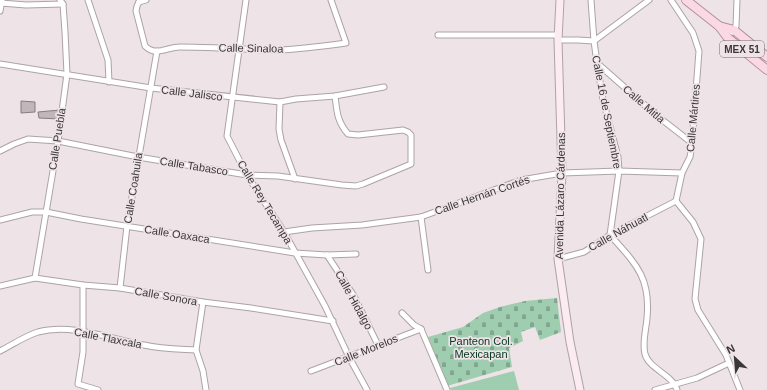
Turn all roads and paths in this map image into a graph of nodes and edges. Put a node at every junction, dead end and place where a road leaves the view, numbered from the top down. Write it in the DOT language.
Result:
graph roads {
  1 [pos="88,0"];
  2 [pos="146,0"];
  3 [pos="246,0"];
  4 [pos="331,0"];
  5 [pos="560,0"];
  6 [pos="592,0"];
  7 [pos="649,0"];
  8 [pos="671,0"];
  9 [pos="686,0"];
  10 [pos="737,0"];
  11 [pos="1,1"];
  12 [pos="139,1"];
  13 [pos="61,2"];
  14 [pos="0,11"];
  15 [pos="719,26"];
  16 [pos="734,30"];
  17 [pos="438,35"];
  18 [pos="558,37"];
  19 [pos="728,38"];
  20 [pos="594,41"];
  21 [pos="239,50"];
  22 [pos="157,51"];
  23 [pos="767,57"];
  24 [pos="597,63"];
  25 [pos="0,64"];
  26 [pos="767,70"];
  27 [pos="67,74"];
  28 [pos="109,82"];
  29 [pos="384,87"];
  30 [pos="151,88"];
  31 [pos="336,96"];
  32 [pos="233,98"];
  33 [pos="280,102"];
  34 [pos="58,141"];
  35 [pos="692,143"];
  36 [pos="0,151"];
  37 [pos="138,157"];
  38 [pos="619,171"];
  39 [pos="562,173"];
  40 [pos="682,173"];
  41 [pos="248,174"];
  42 [pos="294,179"];
  43 [pos="676,201"];
  44 [pos="46,212"];
  45 [pos="421,216"];
  46 [pos="0,220"];
  47 [pos="127,226"];
  48 [pos="284,232"];
  49 [pos="610,235"];
  50 [pos="295,253"];
  51 [pos="356,254"];
  52 [pos="327,255"];
  53 [pos="558,259"];
  54 [pos="428,270"];
  55 [pos="35,278"];
  56 [pos="83,285"];
  57 [pos="0,286"];
  58 [pos="120,288"];
  59 [pos="204,302"];
  60 [pos="402,313"];
  61 [pos="332,321"];
  62 [pos="421,329"];
  63 [pos="83,331"];
  64 [pos="378,345"];
  65 [pos="196,350"];
  66 [pos="0,351"];
  67 [pos="349,357"];
  68 [pos="729,363"];
  69 [pos="311,371"];
  70 [pos="676,387"];
  71 [pos="98,390"];
  72 [pos="206,390"];
  73 [pos="367,390"];
  74 [pos="447,390"];
  75 [pos="580,390"];
  76 [pos="655,390"];
  77 [pos="740,390"];
  1 -- 28 [label="street"];
  2 -- 12 [label="street"];
  3 -- 21 [label="street, Calle Rey Tecampa"];
  4 -- 21 [label="street, Calle Sinaloa"];
  5 -- 18 [label="main road, Avenida Lázaro Cárdenas"];
  6 -- 20 [label="street, Calle 16 de Septiembre"];
  7 -- 20 [label="street"];
  8 -- 35 [label="street, Calle Mártires"];
  9 -- 15 [label="main road, MEX 51"];
  10 -- 16 [label="street"];
  11 -- 13 [label="street"];
  11 -- 14 [label="street"];
  12 -- 22 [label="street"];
  13 -- 27 [label="street, Calle Puebla"];
  15 -- 16 [label="main road, MEX 51"];
  15 -- 19 [label="main road, MEX 51"];
  16 -- 19 [label="street"];
  16 -- 23 [label="main road, MEX 51"];
  17 -- 18 [label="street"];
  18 -- 20 [label="street"];
  18 -- 39 [label="main road, Avenida Lázaro Cárdenas"];
  19 -- 26 [label="main road, MEX 51"];
  20 -- 24 [label="street, Calle 16 de Septiembre"];
  21 -- 22 [label="street, Calle Sinaloa"];
  21 -- 32 [label="street, Calle Rey Tecampa"];
  22 -- 30 [label="street, Calle Coahuila"];
  24 -- 35 [label="street, Calle Mitla"];
  24 -- 38 [label="street, Calle 16 de Septiembre"];
  25 -- 27 [label="street, Calle Jalisco"];
  27 -- 28 [label="street, Calle Jalisco"];
  27 -- 34 [label="street, Calle Puebla"];
  28 -- 30 [label="street, Calle Jalisco"];
  29 -- 31 [label="street, Calle Jalisco"];
  30 -- 32 [label="street, Calle Jalisco"];
  30 -- 37 [label="street, Calle Coahuila"];
  31 -- 33 [label="street, Calle Jalisco"];
  31 -- 42 [label="street, Calle Tabasco"];
  32 -- 33 [label="street, Calle Jalisco"];
  32 -- 41 [label="street, Calle Rey Tecampa"];
  33 -- 42 [label="street"];
  34 -- 36 [label="street, Calle Tabasco"];
  34 -- 37 [label="street, Calle Tabasco"];
  34 -- 44 [label="street, Calle Puebla"];
  35 -- 40 [label="street, Calle Mártires"];
  37 -- 41 [label="street, Calle Tabasco"];
  37 -- 47 [label="street, Calle Coahuila"];
  38 -- 39 [label="street, Calle Hernán Cortés"];
  38 -- 40 [label="street, Calle Hernán Cortés"];
  38 -- 49 [label="street, Calle 16 de Septiembre"];
  39 -- 45 [label="street, Calle Hernán Cortés"];
  39 -- 53 [label="main road, Avenida Lázaro Cárdenas"];
  40 -- 43 [label="street, Calle Mártires"];
  41 -- 42 [label="street, Calle Tabasco"];
  41 -- 48 [label="street, Calle Rey Tecampa"];
  43 -- 49 [label="street, Calle Náhuatl"];
  43 -- 68 [label="street"];
  44 -- 46 [label="street, Calle Oaxaca"];
  44 -- 47 [label="street, Calle Oaxaca"];
  44 -- 55 [label="street, Calle Puebla"];
  45 -- 48 [label="street, Calle Hernán Cortés"];
  45 -- 54 [label="street"];
  47 -- 50 [label="street, Calle Oaxaca"];
  47 -- 58 [label="street, Calle Coahuila"];
  48 -- 50 [label="street, Calle Rey Tecampa"];
  49 -- 53 [label="street, Calle Náhuatl"];
  49 -- 70 [label="street"];
  50 -- 52 [label="street, Calle Oaxaca"];
  50 -- 61 [label="street, Calle Rey Tecampa"];
  51 -- 52 [label="street, Calle Oaxaca"];
  52 -- 64 [label="street, Calle Hidalgo"];
  53 -- 75 [label="main road, Avenida Lázaro Cárdenas"];
  55 -- 56 [label="street, Calle Sonora"];
  55 -- 57 [label="street, Calle Sonora"];
  56 -- 58 [label="street, Calle Sonora"];
  56 -- 63 [label="street"];
  58 -- 59 [label="street, Calle Sonora"];
  59 -- 61 [label="street, Calle Sonora"];
  59 -- 65 [label="street"];
  60 -- 62 [label="street"];
  61 -- 67 [label="street, Calle Rey Tecampa"];
  62 -- 64 [label="street, Calle Morelos"];
  62 -- 74 [label="street"];
  63 -- 65 [label="street, Calle Tlaxcala"];
  63 -- 66 [label="street, Calle Tlaxcala"];
  63 -- 71 [label="street"];
  64 -- 67 [label="street, Calle Morelos"];
  65 -- 72 [label="street"];
  67 -- 69 [label="street, Calle Morelos"];
  67 -- 73 [label="street, Calle Rey Tecampa"];
  68 -- 70 [label="street"];
  68 -- 77 [label="street"];
  70 -- 76 [label="street"];
}
